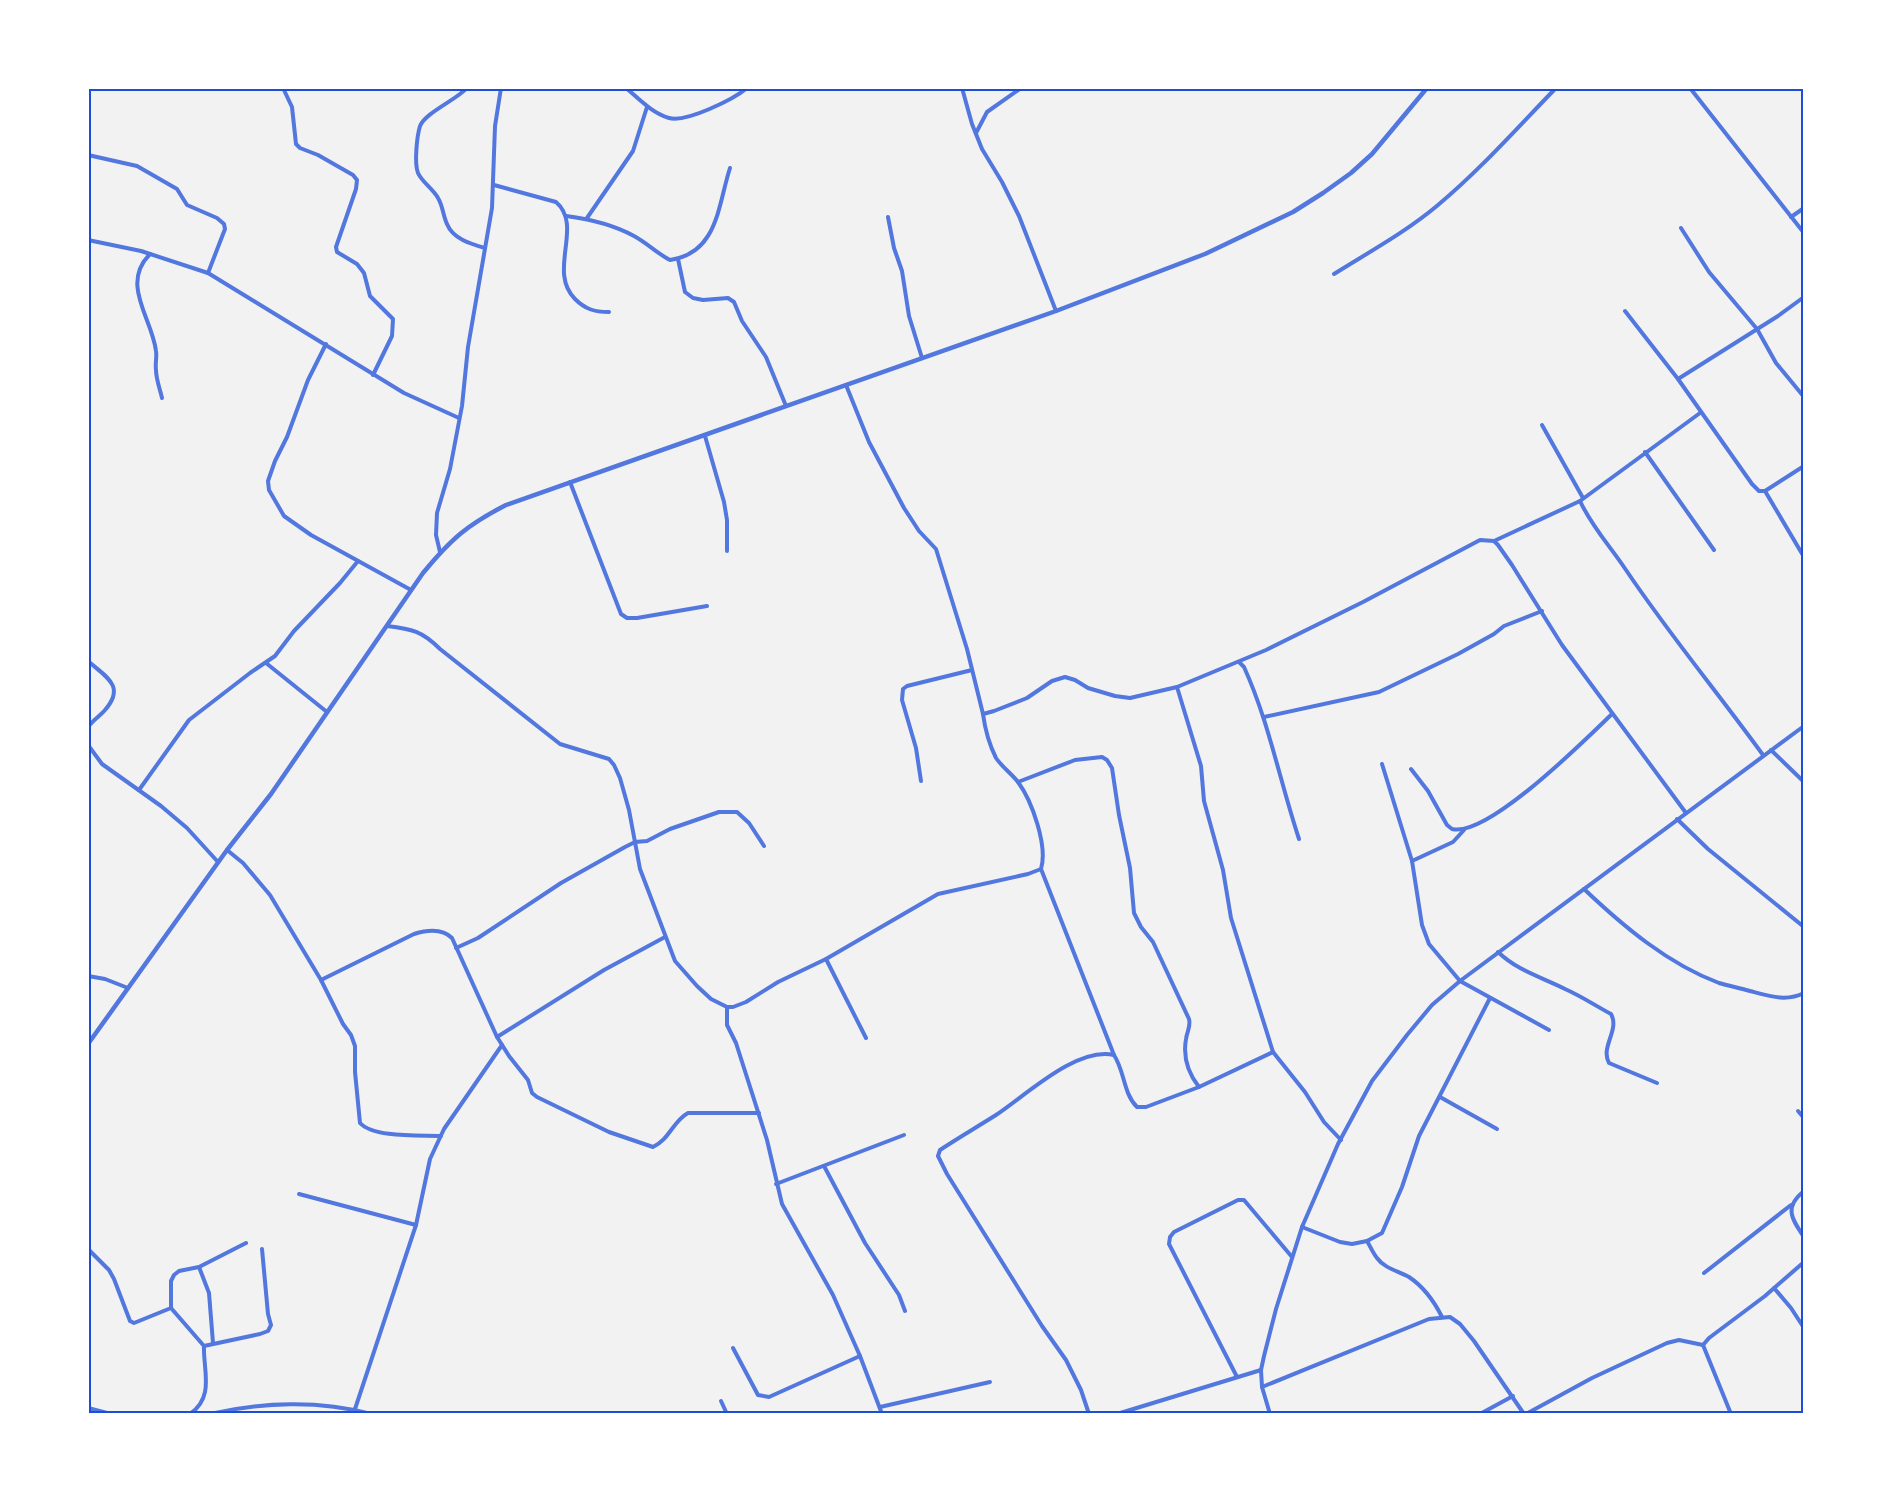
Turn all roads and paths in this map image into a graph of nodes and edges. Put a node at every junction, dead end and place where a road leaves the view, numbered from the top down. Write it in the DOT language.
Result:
graph roads {
  1 [pos="283,88"];
  2 [pos="467,88"];
  3 [pos="501,88"];
  4 [pos="626,88"];
  5 [pos="747,88"];
  6 [pos="962,88"];
  7 [pos="1021,88"];
  8 [pos="1427,88"];
  9 [pos="1556,88"];
  10 [pos="1690,88"];
  11 [pos="647,107"];
  12 [pos="975,133"];
  13 [pos="88,154"];
  14 [pos="730,168"];
  15 [pos="494,184"];
  16 [pos="1803,208"];
  17 [pos="566,216"];
  18 [pos="1791,217"];
  19 [pos="587,218"];
  20 [pos="888,218"];
  21 [pos="1681,228"];
  22 [pos="1803,233"];
  23 [pos="89,241"];
  24 [pos="485,248"];
  25 [pos="150,254"];
  26 [pos="678,259"];
  27 [pos="208,273"];
  28 [pos="1334,274"];
  29 [pos="1803,297"];
  30 [pos="1056,311"];
  31 [pos="1625,311"];
  32 [pos="609,312"];
  33 [pos="1757,329"];
  34 [pos="326,344"];
  35 [pos="922,357"];
  36 [pos="373,375"];
  37 [pos="1678,379"];
  38 [pos="846,385"];
  39 [pos="1803,397"];
  40 [pos="162,398"];
  41 [pos="786,406"];
  42 [pos="1700,413"];
  43 [pos="459,418"];
  44 [pos="1542,425"];
  45 [pos="705,436"];
  46 [pos="1645,452"];
  47 [pos="1803,466"];
  48 [pos="570,482"];
  49 [pos="1765,491"];
  50 [pos="1582,500"];
  51 [pos="1494,541"];
  52 [pos="1714,550"];
  53 [pos="727,551"];
  54 [pos="440,552"];
  55 [pos="1803,557"];
  56 [pos="358,561"];
  57 [pos="412,590"];
  58 [pos="707,606"];
  59 [pos="1542,611"];
  60 [pos="387,626"];
  61 [pos="88,662"];
  62 [pos="1238,662"];
  63 [pos="266,663"];
  64 [pos="972,670"];
  65 [pos="1177,687"];
  66 [pos="327,712"];
  67 [pos="983,714"];
  68 [pos="1612,714"];
  69 [pos="1264,717"];
  70 [pos="1803,726"];
  71 [pos="88,727"];
  72 [pos="88,745"];
  73 [pos="1771,750"];
  74 [pos="1764,755"];
  75 [pos="1383,764"];
  76 [pos="1411,769"];
  77 [pos="921,781"];
  78 [pos="1018,782"];
  79 [pos="1803,782"];
  80 [pos="139,790"];
  81 [pos="1686,813"];
  82 [pos="1677,819"];
  83 [pos="1464,830"];
  84 [pos="1299,839"];
  85 [pos="635,843"];
  86 [pos="764,846"];
  87 [pos="227,850"];
  88 [pos="1412,861"];
  89 [pos="218,862"];
  90 [pos="1041,869"];
  91 [pos="1584,889"];
  92 [pos="1803,927"];
  93 [pos="665,937"];
  94 [pos="456,948"];
  95 [pos="1498,952"];
  96 [pos="826,959"];
  97 [pos="88,976"];
  98 [pos="321,980"];
  99 [pos="1460,981"];
  100 [pos="128,988"];
  101 [pos="1803,993"];
  102 [pos="1490,998"];
  103 [pos="728,1008"];
  104 [pos="1549,1030"];
  105 [pos="497,1037"];
  106 [pos="866,1038"];
  107 [pos="88,1044"];
  108 [pos="502,1045"];
  109 [pos="1273,1052"];
  110 [pos="1114,1055"];
  111 [pos="1657,1083"];
  112 [pos="1199,1087"];
  113 [pos="1440,1097"];
  114 [pos="1798,1111"];
  115 [pos="759,1113"];
  116 [pos="1803,1118"];
  117 [pos="1497,1130"];
  118 [pos="904,1134"];
  119 [pos="441,1136"];
  120 [pos="1341,1140"];
  121 [pos="824,1166"];
  122 [pos="776,1184"];
  123 [pos="1803,1191"];
  124 [pos="299,1194"];
  125 [pos="1791,1206"];
  126 [pos="416,1225"];
  127 [pos="1302,1227"];
  128 [pos="1803,1237"];
  129 [pos="1367,1241"];
  130 [pos="246,1243"];
  131 [pos="88,1249"];
  132 [pos="262,1249"];
  133 [pos="1292,1257"];
  134 [pos="1803,1262"];
  135 [pos="199,1267"];
  136 [pos="1704,1273"];
  137 [pos="1774,1288"];
  138 [pos="171,1308"];
  139 [pos="905,1311"];
  140 [pos="1442,1317"];
  141 [pos="1803,1328"];
  142 [pos="213,1343"];
  143 [pos="1703,1345"];
  144 [pos="204,1346"];
  145 [pos="733,1348"];
  146 [pos="860,1356"];
  147 [pos="1261,1370"];
  148 [pos="1237,1377"];
  149 [pos="990,1382"];
  150 [pos="1263,1387"];
  151 [pos="1513,1396"];
  152 [pos="721,1401"];
  153 [pos="880,1407"];
  154 [pos="88,1408"];
  155 [pos="355,1409"];
  156 [pos="111,1413"];
  157 [pos="190,1413"];
  158 [pos="210,1413"];
  159 [pos="217,1413"];
  160 [pos="371,1413"];
  161 [pos="727,1413"];
  162 [pos="882,1413"];
  163 [pos="1089,1413"];
  164 [pos="1118,1413"];
  165 [pos="1270,1413"];
  166 [pos="1480,1413"];
  167 [pos="1525,1413"];
  168 [pos="1730,1413"];
  1 -- 36 [label="street"];
  2 -- 24 [label="street"];
  3 -- 15 [label="street"];
  4 -- 11 [label="street"];
  5 -- 11 [label="street"];
  6 -- 12 [label="street"];
  7 -- 12 [label="street"];
  8 -- 30 [label="street"];
  9 -- 28 [label="street"];
  10 -- 18 [label="street"];
  11 -- 19 [label="street"];
  12 -- 30 [label="street"];
  13 -- 27 [label="street"];
  14 -- 26 [label="street"];
  15 -- 17 [label="street"];
  15 -- 24 [label="street"];
  16 -- 18 [label="street"];
  17 -- 19 [label="street"];
  17 -- 32 [label="street"];
  18 -- 22 [label="street"];
  19 -- 26 [label="street"];
  20 -- 35 [label="street"];
  21 -- 33 [label="street"];
  23 -- 25 [label="street"];
  24 -- 43 [label="street"];
  25 -- 27 [label="street"];
  25 -- 40 [label="street"];
  26 -- 41 [label="street"];
  27 -- 34 [label="street"];
  29 -- 33 [label="street"];
  30 -- 35 [label="street"];
  31 -- 37 [label="street"];
  33 -- 37 [label="street"];
  33 -- 39 [label="street"];
  34 -- 36 [label="street"];
  34 -- 56 [label="street"];
  35 -- 38 [label="street"];
  36 -- 43 [label="street"];
  37 -- 42 [label="street"];
  38 -- 41 [label="street"];
  38 -- 64 [label="street"];
  41 -- 45 [label="street"];
  42 -- 46 [label="street"];
  42 -- 49 [label="street"];
  43 -- 54 [label="street"];
  44 -- 50 [label="street"];
  45 -- 48 [label="street"];
  45 -- 53 [label="street"];
  46 -- 50 [label="street"];
  46 -- 52 [label="street"];
  47 -- 49 [label="street"];
  48 -- 54 [label="street"];
  48 -- 58 [label="street"];
  49 -- 55 [label="street"];
  50 -- 51 [label="street"];
  50 -- 74 [label="street"];
  51 -- 59 [label="street"];
  51 -- 62 [label="street"];
  54 -- 57 [label="street"];
  56 -- 57 [label="street"];
  56 -- 63 [label="street"];
  57 -- 60 [label="street"];
  59 -- 68 [label="street"];
  59 -- 69 [label="street"];
  60 -- 66 [label="street"];
  60 -- 85 [label="street"];
  61 -- 71 [label="street"];
  62 -- 65 [label="street"];
  62 -- 69 [label="street"];
  63 -- 66 [label="street"];
  63 -- 80 [label="street"];
  64 -- 67 [label="street"];
  64 -- 77 [label="street"];
  65 -- 67 [label="street"];
  65 -- 109 [label="street"];
  66 -- 87 [label="street"];
  67 -- 78 [label="street"];
  68 -- 81 [label="street"];
  68 -- 83 [label="street"];
  69 -- 84 [label="street"];
  70 -- 73 [label="street"];
  72 -- 80 [label="street"];
  73 -- 74 [label="street"];
  73 -- 79 [label="street"];
  74 -- 81 [label="street"];
  75 -- 88 [label="street"];
  76 -- 83 [label="street"];
  78 -- 90 [label="street"];
  78 -- 112 [label="street"];
  80 -- 89 [label="street"];
  81 -- 82 [label="street"];
  82 -- 91 [label="street"];
  82 -- 92 [label="street"];
  83 -- 88 [label="street"];
  85 -- 86 [label="street"];
  85 -- 93 [label="street"];
  85 -- 94 [label="street"];
  87 -- 89 [label="street"];
  87 -- 98 [label="street"];
  88 -- 99 [label="street"];
  89 -- 100 [label="street"];
  90 -- 96 [label="street"];
  90 -- 110 [label="street"];
  91 -- 95 [label="street"];
  91 -- 101 [label="street"];
  93 -- 103 [label="street"];
  93 -- 105 [label="street"];
  94 -- 98 [label="street"];
  94 -- 105 [label="street"];
  95 -- 99 [label="street"];
  95 -- 111 [label="street"];
  96 -- 103 [label="street"];
  96 -- 106 [label="street"];
  97 -- 100 [label="street"];
  98 -- 119 [label="street"];
  99 -- 102 [label="street"];
  99 -- 120 [label="street"];
  100 -- 107 [label="street"];
  102 -- 104 [label="street"];
  102 -- 113 [label="street"];
  103 -- 115 [label="street"];
  105 -- 108 [label="street"];
  108 -- 115 [label="street"];
  108 -- 119 [label="street"];
  109 -- 112 [label="street"];
  109 -- 120 [label="street"];
  110 -- 112 [label="street"];
  110 -- 163 [label="street"];
  113 -- 117 [label="street"];
  113 -- 129 [label="street"];
  114 -- 116 [label="street"];
  115 -- 122 [label="street"];
  118 -- 121 [label="street"];
  119 -- 126 [label="street"];
  120 -- 127 [label="street"];
  121 -- 122 [label="street"];
  121 -- 139 [label="street"];
  122 -- 146 [label="street"];
  123 -- 125 [label="street"];
  124 -- 126 [label="street"];
  125 -- 128 [label="street"];
  125 -- 136 [label="street"];
  126 -- 155 [label="street"];
  127 -- 129 [label="street"];
  127 -- 133 [label="street"];
  129 -- 140 [label="street"];
  130 -- 135 [label="street"];
  131 -- 138 [label="street"];
  132 -- 142 [label="street"];
  133 -- 147 [label="street"];
  133 -- 148 [label="street"];
  134 -- 137 [label="street"];
  135 -- 138 [label="street"];
  135 -- 142 [label="street"];
  137 -- 141 [label="street"];
  137 -- 143 [label="street"];
  138 -- 144 [label="street"];
  140 -- 150 [label="street"];
  140 -- 151 [label="street"];
  142 -- 144 [label="street"];
  143 -- 167 [label="street"];
  143 -- 168 [label="street"];
  144 -- 157 [label="street"];
  145 -- 146 [label="street"];
  146 -- 153 [label="street"];
  147 -- 148 [label="street"];
  147 -- 150 [label="street"];
  148 -- 164 [label="street"];
  149 -- 153 [label="street"];
  150 -- 165 [label="street"];
  151 -- 166 [label="street"];
  151 -- 167 [label="street"];
  152 -- 161 [label="street"];
  153 -- 162 [label="street"];
  154 -- 156 [label="street"];
  155 -- 159 [label="street"];
  155 -- 160 [label="street"];
  158 -- 159 [label="street"];
}
